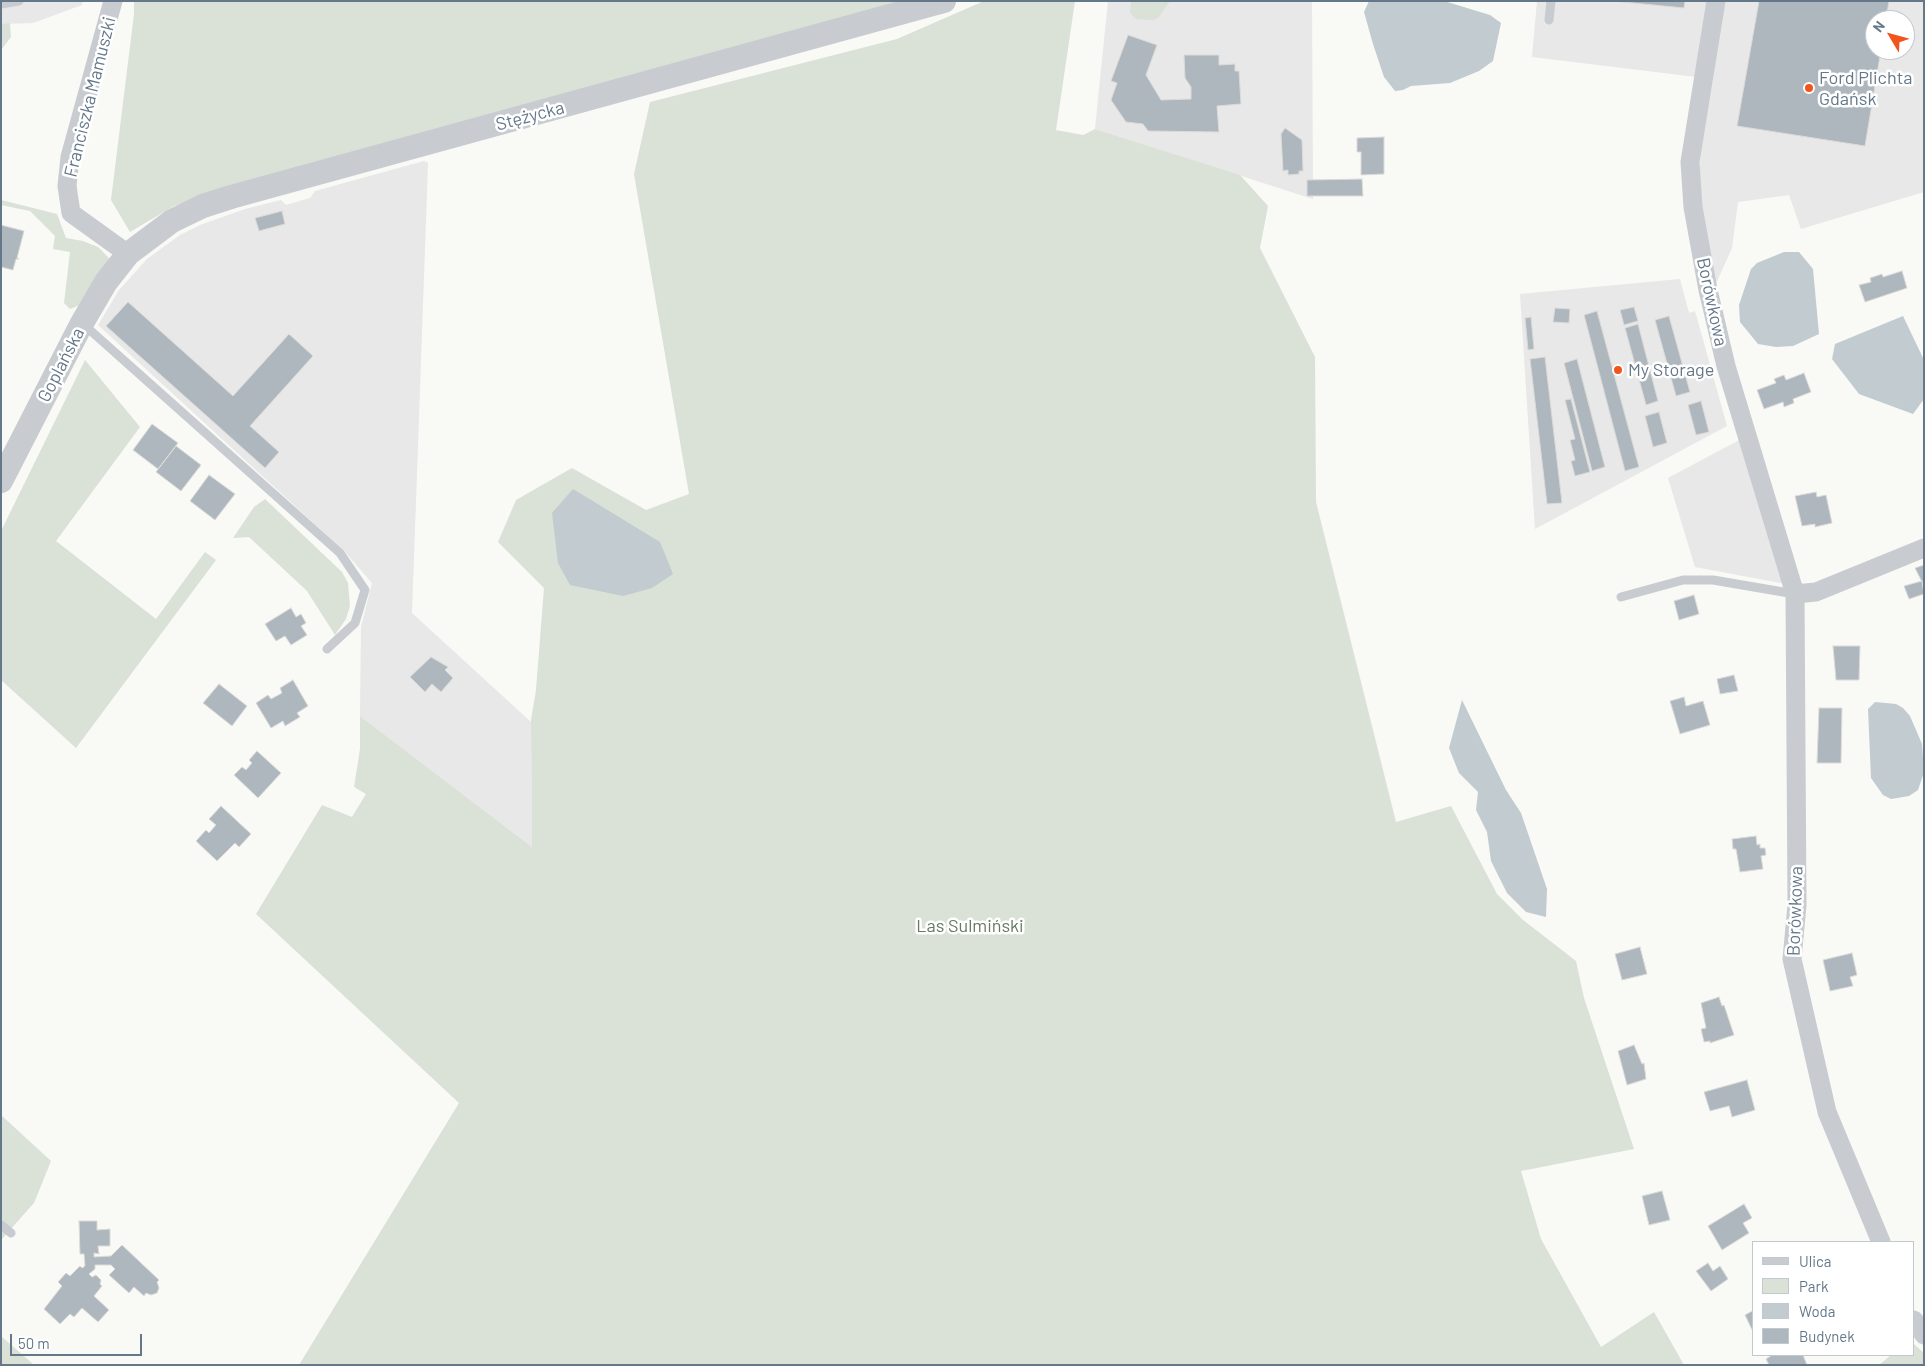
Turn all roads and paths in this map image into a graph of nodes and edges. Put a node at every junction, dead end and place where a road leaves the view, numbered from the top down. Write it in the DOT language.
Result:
graph roads {
  1 [pos="20,1"];
  2 [pos="113,1"];
  3 [pos="944,1"];
  4 [pos="1551,1"];
  5 [pos="1716,1"];
  6 [pos="1,4"];
  7 [pos="1549,20"];
  8 [pos="128,254"];
  9 [pos="82,323"];
  10 [pos="9,448"];
  11 [pos="1,481"];
  12 [pos="1924,548"];
  13 [pos="1795,594"];
  14 [pos="1621,597"];
  15 [pos="327,649"];
  16 [pos="1,1225"];
  17 [pos="11,1234"];
  18 [pos="1881,1241"];
  19 [pos="1915,1322"];
  20 [pos="1924,1335"];
  1 -- 6 [label="lane"];
  2 -- 8 [label="street, Franciszka Mamuszki"];
  3 -- 8 [label="street, Stężycka"];
  4 -- 7 [label="lane"];
  5 -- 13 [label="street, Borówkowa"];
  8 -- 9 [label="street, Goplańska"];
  9 -- 10 [label="street, Goplańska"];
  9 -- 15 [label="lane"];
  10 -- 11 [label="street, Goplańska"];
  12 -- 13 [label="street"];
  13 -- 14 [label="lane"];
  13 -- 18 [label="street, Borówkowa"];
  16 -- 17 [label="lane"];
  19 -- 20 [label="street"];
}
